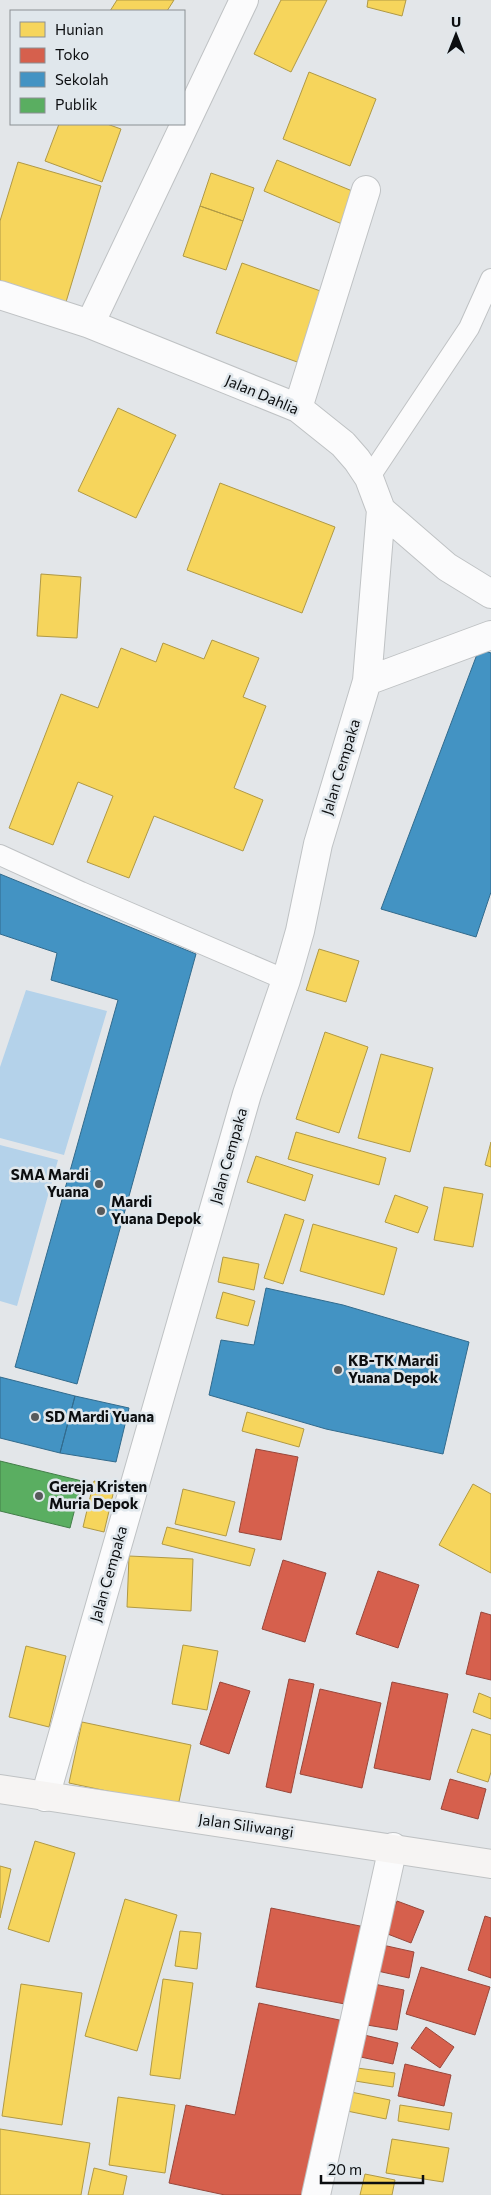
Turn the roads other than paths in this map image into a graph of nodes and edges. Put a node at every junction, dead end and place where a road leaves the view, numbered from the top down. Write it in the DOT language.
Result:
graph roads {
  1 [pos="244,0"];
  2 [pos="185,124"];
  3 [pos="185,125"];
  4 [pos="366,190"];
  5 [pos="491,279"];
  6 [pos="0,295"];
  7 [pos="90,324"];
  8 [pos="298,408"];
  9 [pos="369,478"];
  10 [pos="381,510"];
  11 [pos="491,594"];
  12 [pos="491,635"];
  13 [pos="366,681"];
  14 [pos="0,855"];
  15 [pos="286,980"];
  16 [pos="0,1789"];
  17 [pos="45,1797"];
  18 [pos="393,1847"];
  19 [pos="491,1864"];
  20 [pos="316,2195"];
  1 -- 2 [label="street"];
  3 -- 7 [label="street"];
  4 -- 8 [label="street"];
  5 -- 9 [label="lane"];
  6 -- 7 [label="street, Jalan Dahlia"];
  7 -- 8 [label="street, Jalan Dahlia"];
  8 -- 9 [label="street, Jalan Dahlia"];
  9 -- 10 [label="street, Jalan Dahlia"];
  10 -- 11 [label="street, Jalan Dahlia"];
  10 -- 13 [label="street, Jalan Cempaka"];
  12 -- 13 [label="street"];
  13 -- 15 [label="street, Jalan Cempaka"];
  14 -- 15 [label="lane"];
  15 -- 17 [label="street, Jalan Cempaka"];
  16 -- 17 [label="main road, Jalan Siliwangi"];
  17 -- 18 [label="main road, Jalan Siliwangi"];
  18 -- 19 [label="main road, Jalan Siliwangi"];
  18 -- 20 [label="street"];
}
